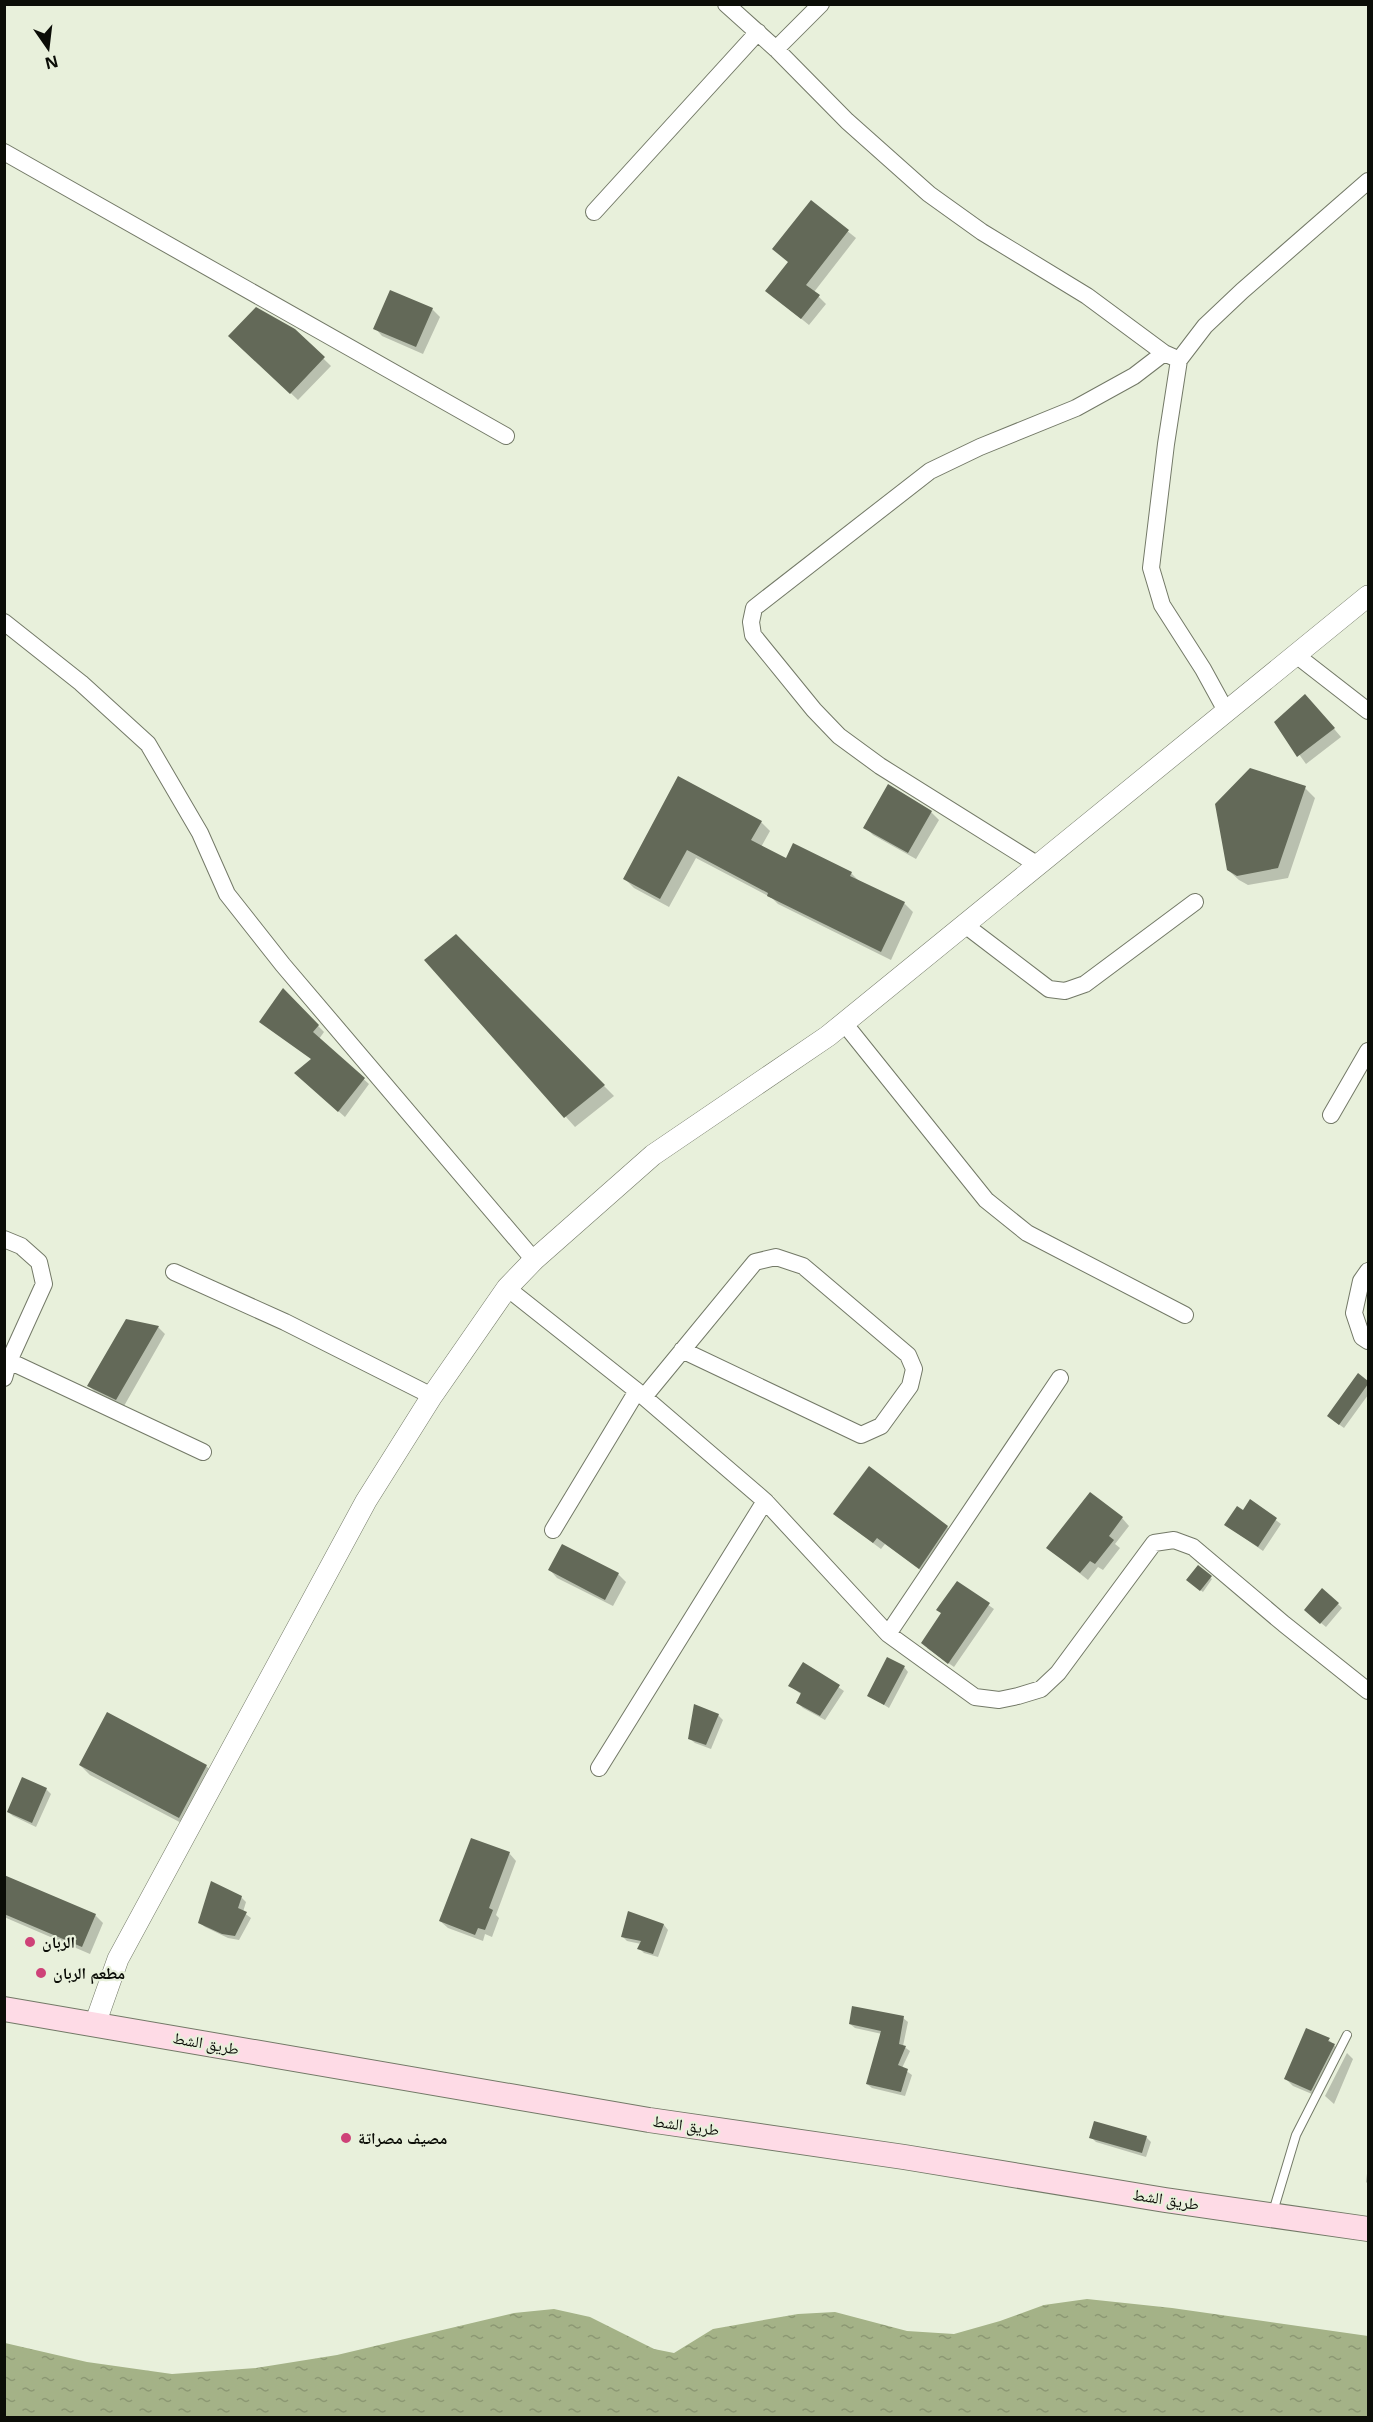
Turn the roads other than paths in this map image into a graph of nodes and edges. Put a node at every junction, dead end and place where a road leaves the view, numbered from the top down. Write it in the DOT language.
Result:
graph roads {
  1 [pos="726,4"];
  2 [pos="821,4"];
  3 [pos="758,32"];
  4 [pos="776,49"];
  5 [pos="4,152"];
  6 [pos="1368,181"];
  7 [pos="594,212"];
  8 [pos="1171,356"];
  9 [pos="506,436"];
  10 [pos="1368,596"];
  11 [pos="4,622"];
  12 [pos="1296,655"];
  13 [pos="1226,711"];
  14 [pos="1368,711"];
  15 [pos="1038,865"];
  16 [pos="1195,902"];
  17 [pos="965,925"];
  18 [pos="844,1023"];
  19 [pos="1368,1051"];
  20 [pos="1331,1115"];
  21 [pos="4,1239"];
  22 [pos="534,1260"];
  23 [pos="1368,1270"];
  24 [pos="174,1272"];
  25 [pos="507,1288"];
  26 [pos="1185,1315"];
  27 [pos="1368,1341"];
  28 [pos="682,1350"];
  29 [pos="7,1370"];
  30 [pos="1060,1378"];
  31 [pos="641,1394"];
  32 [pos="432,1396"];
  33 [pos="203,1452"];
  34 [pos="765,1501"];
  35 [pos="553,1530"];
  36 [pos="888,1634"];
  37 [pos="1368,1691"];
  38 [pos="599,1768"];
  39 [pos="4,2009"];
  40 [pos="95,2024"];
  41 [pos="1347,2035"];
  42 [pos="1272,2215"];
  43 [pos="1368,2229"];
  1 -- 3 [label="street"];
  2 -- 4 [label="street"];
  3 -- 4 [label="street"];
  3 -- 7 [label="street"];
  4 -- 8 [label="street"];
  5 -- 9 [label="street"];
  6 -- 8 [label="street"];
  8 -- 13 [label="street"];
  8 -- 15 [label="street"];
  10 -- 12 [label="street"];
  11 -- 22 [label="street"];
  12 -- 13 [label="street"];
  12 -- 14 [label="street"];
  13 -- 15 [label="street"];
  15 -- 17 [label="street"];
  16 -- 17 [label="street"];
  17 -- 18 [label="street"];
  18 -- 22 [label="street"];
  18 -- 26 [label="street"];
  19 -- 20 [label="street"];
  21 -- 29 [label="street"];
  22 -- 25 [label="street"];
  23 -- 27 [label="street"];
  24 -- 32 [label="street"];
  25 -- 31 [label="street"];
  25 -- 32 [label="street"];
  28 -- 28 [label="street"];
  28 -- 31 [label="street"];
  29 -- 33 [label="street"];
  30 -- 36 [label="street"];
  31 -- 34 [label="street"];
  31 -- 35 [label="street"];
  32 -- 40 [label="street"];
  34 -- 36 [label="street"];
  34 -- 38 [label="street"];
  36 -- 37 [label="street"];
  39 -- 40 [label="main road, طريق الشط"];
  40 -- 42 [label="main road, طريق الشط"];
  41 -- 42 [label="lane"];
  42 -- 43 [label="main road, طريق الشط"];
}
